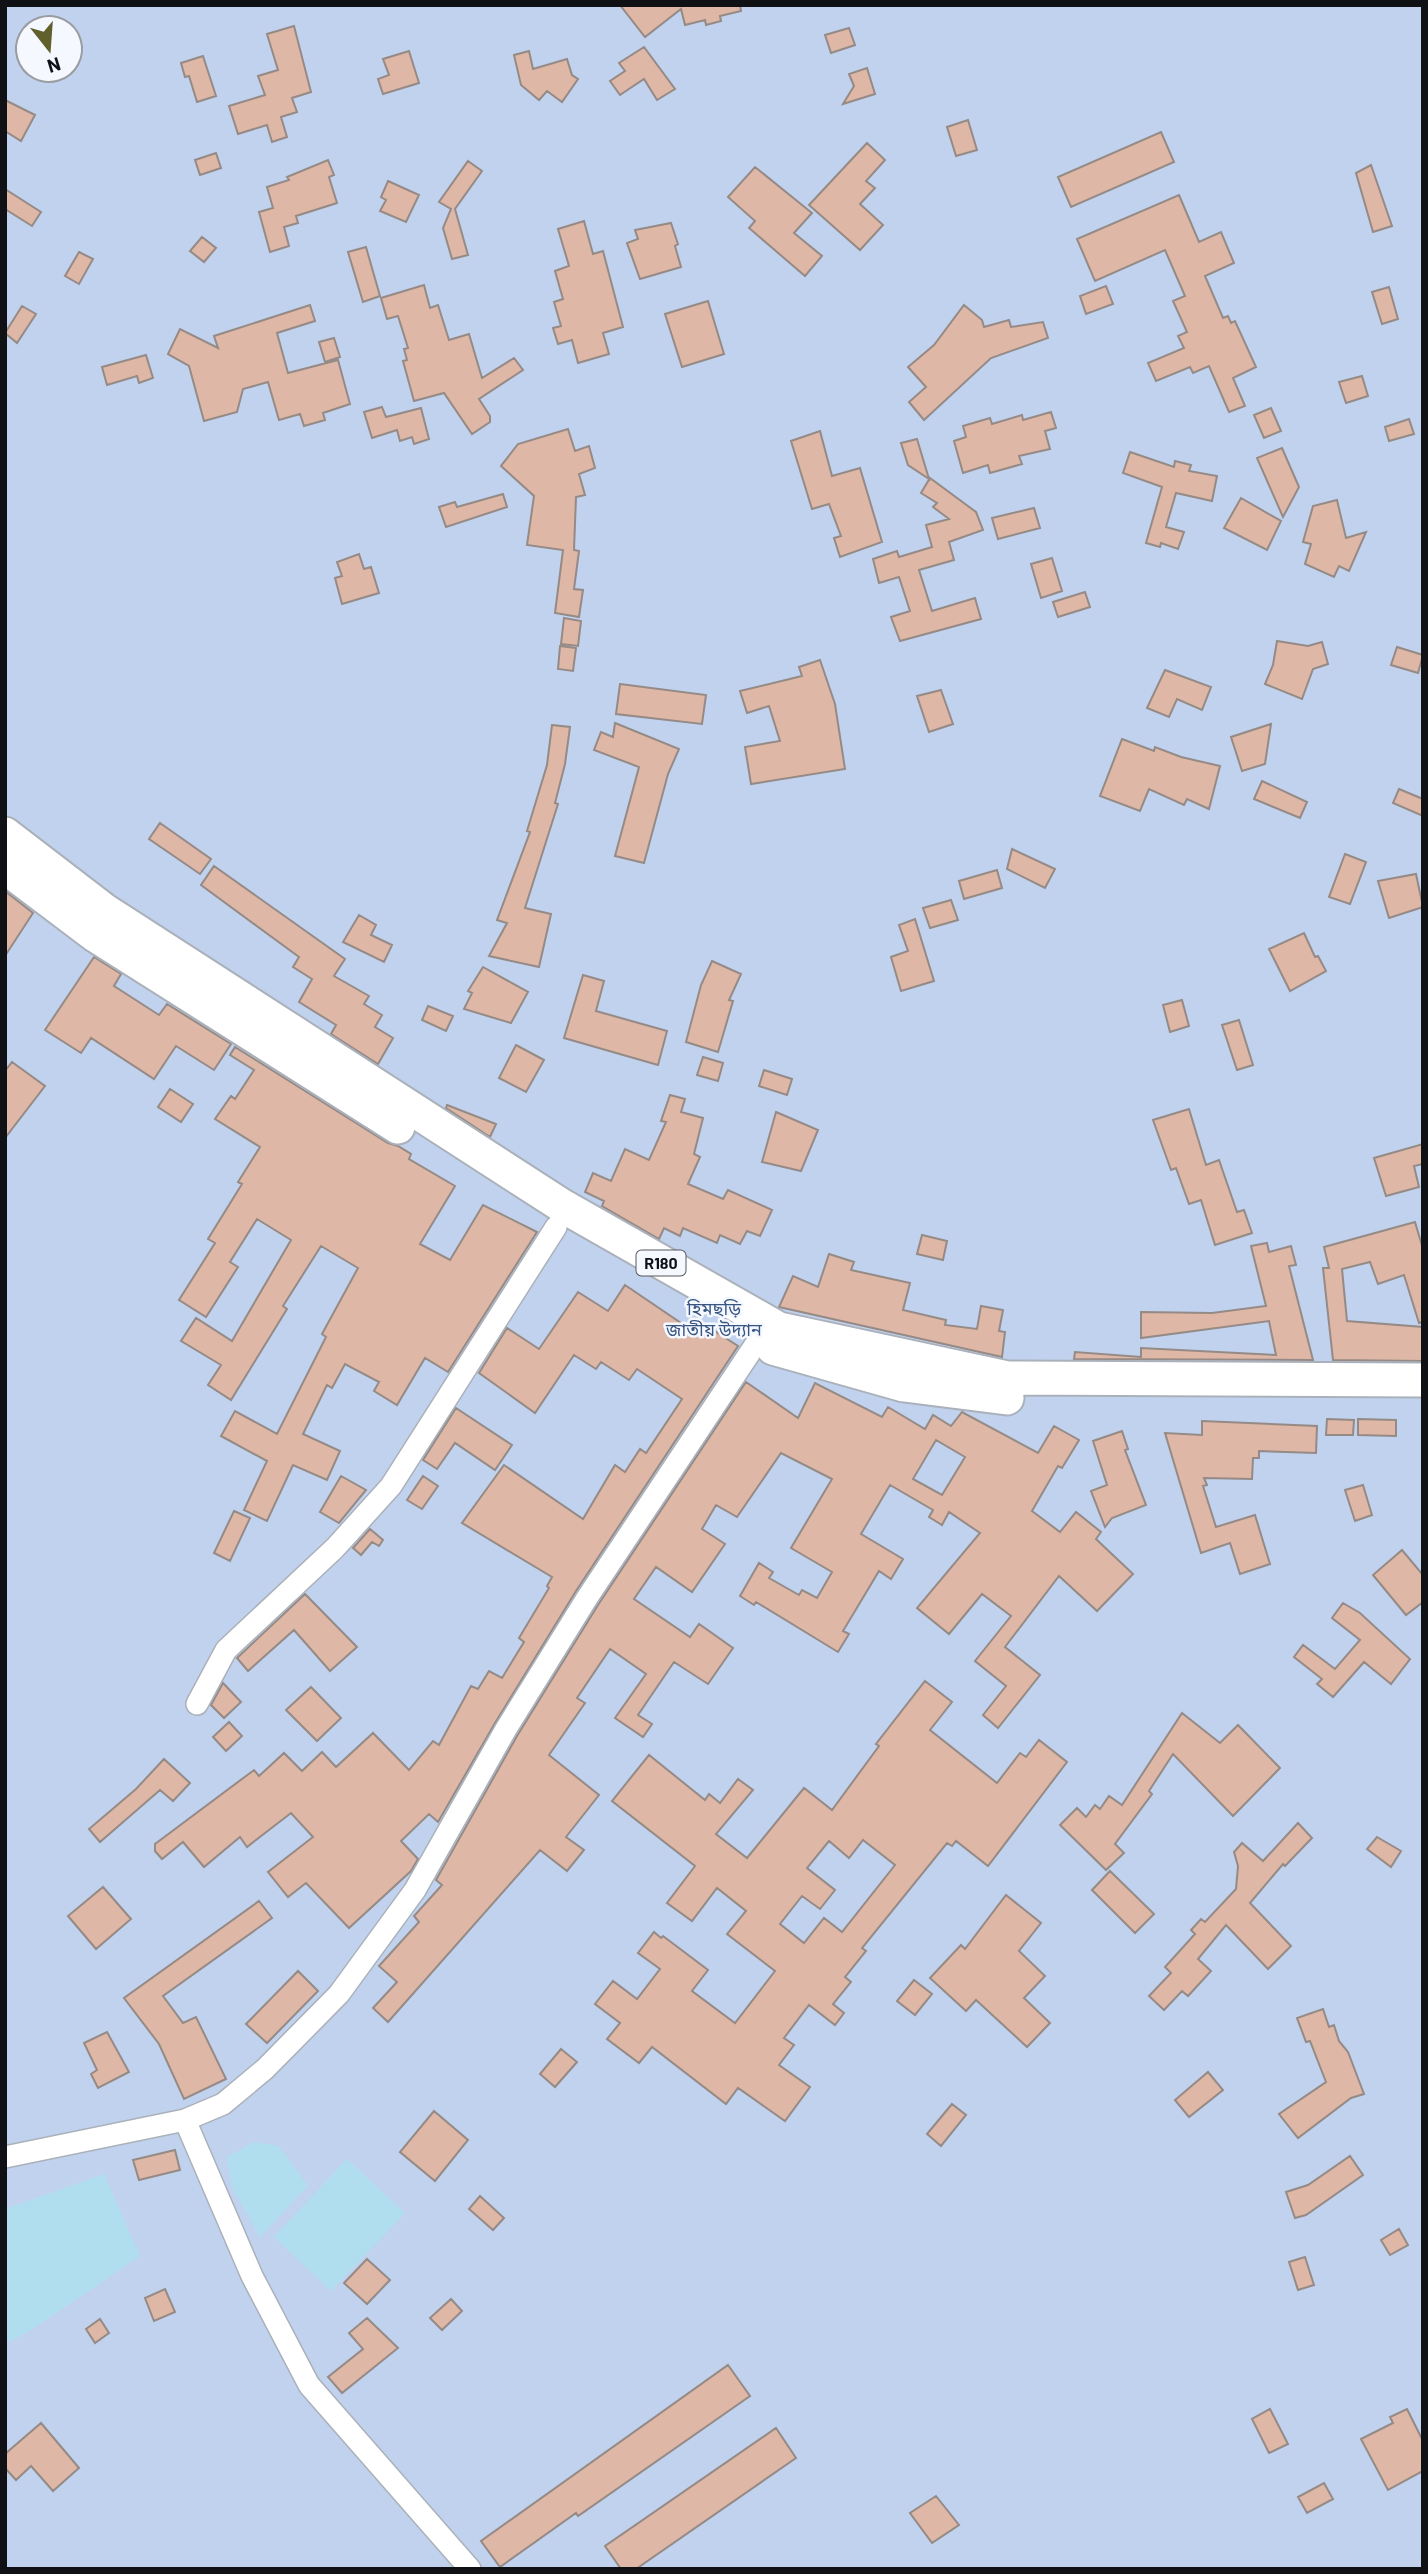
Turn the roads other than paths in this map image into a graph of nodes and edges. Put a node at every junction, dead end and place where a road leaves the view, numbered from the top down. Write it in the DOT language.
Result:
graph roads {
  1 [pos="5,834"];
  2 [pos="5,867"];
  3 [pos="556,1227"];
  4 [pos="757,1342"];
  5 [pos="1423,1380"];
  6 [pos="1423,1402"];
  7 [pos="197,1704"];
  8 [pos="185,2120"];
  9 [pos="5,2157"];
  10 [pos="470,2569"];
  1 -- 5 [label="main road, R180"];
  2 -- 3 [label="main road, R180"];
  3 -- 4 [label="main road, R180"];
  3 -- 7 [label="street"];
  4 -- 6 [label="main road, R180"];
  4 -- 8 [label="street"];
  8 -- 9 [label="street"];
  8 -- 10 [label="street"];
}
